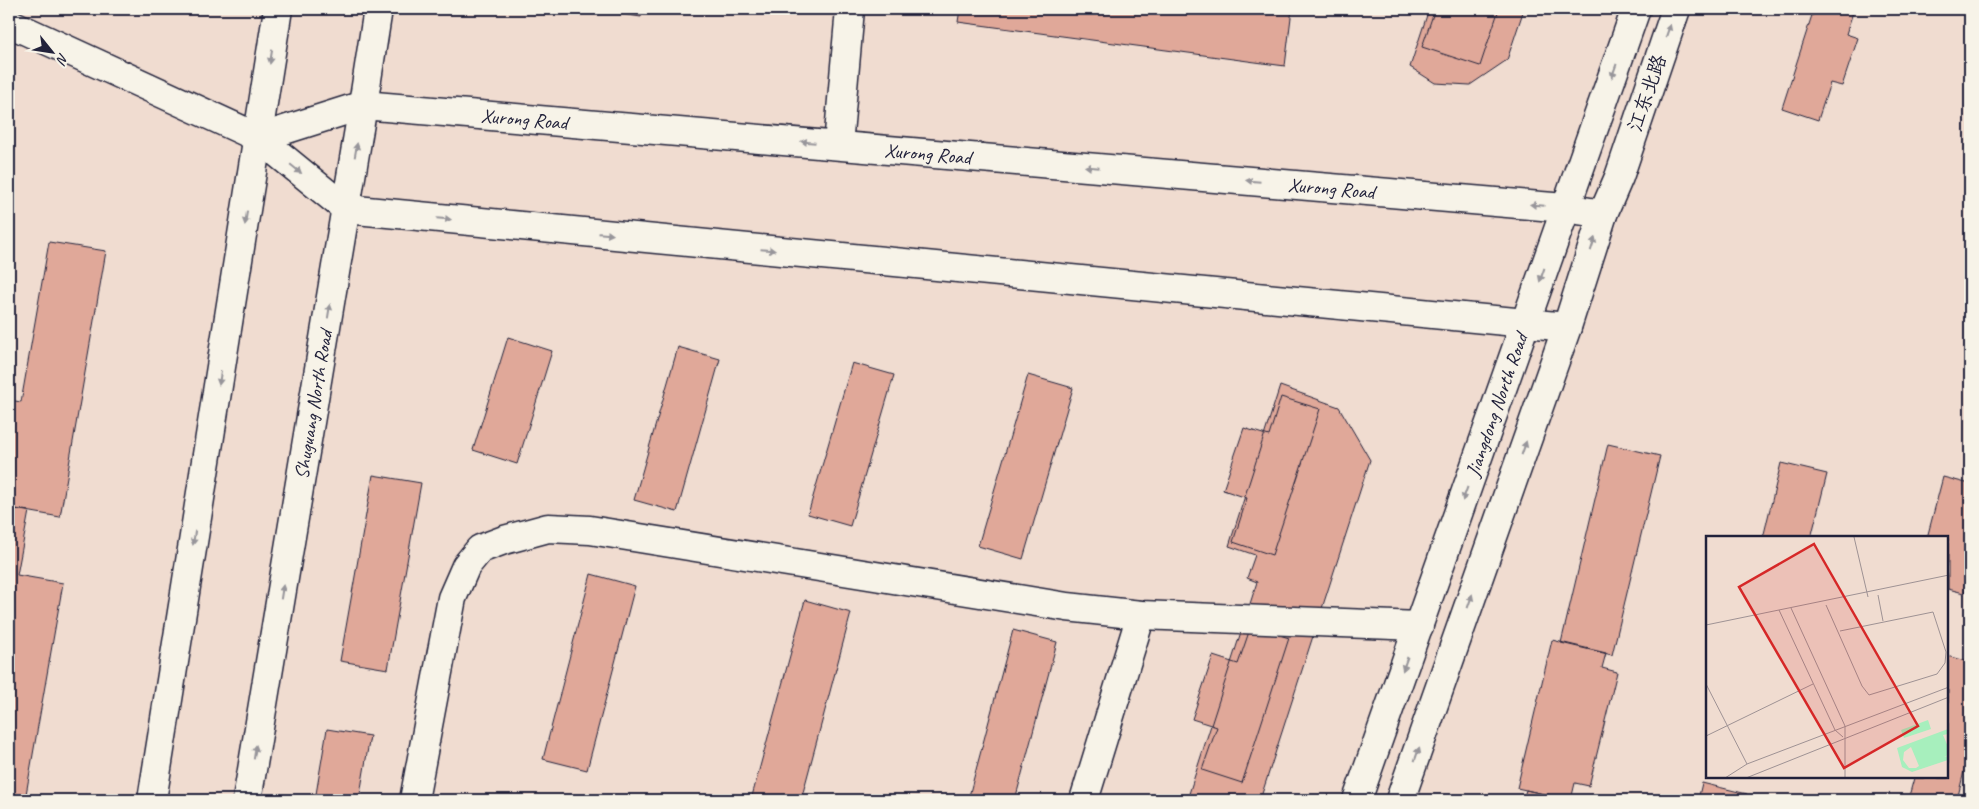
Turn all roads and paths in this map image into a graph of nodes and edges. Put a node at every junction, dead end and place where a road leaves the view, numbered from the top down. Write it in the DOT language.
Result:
graph roads {
  1 [pos="278,9"];
  2 [pos="378,9"];
  3 [pos="850,9"];
  4 [pos="1636,9"];
  5 [pos="1676,9"];
  6 [pos="9,23"];
  7 [pos="364,105"];
  8 [pos="259,138"];
  9 [pos="838,144"];
  10 [pos="1565,208"];
  11 [pos="346,209"];
  12 [pos="1603,214"];
  13 [pos="1526,322"];
  14 [pos="1566,327"];
  15 [pos="1141,615"];
  16 [pos="1418,626"];
  17 [pos="152,800"];
  18 [pos="247,800"];
  19 [pos="414,800"];
  20 [pos="1084,800"];
  21 [pos="1356,800"];
  22 [pos="1400,800"];
  1 -- 8 [label="main road, one-way"];
  2 -- 7 [label="main road, Shuguang North Road"];
  3 -- 9 [label="main road"];
  4 -- 10 [label="main road, Jiangdong North Road, one-way"];
  12 -- 5 [label="main road, Jiangdong North Road, one-way"];
  6 -- 8 [label="main road"];
  7 -- 8 [label="main road, Xurong Road"];
  9 -- 7 [label="main road, Xurong Road, one-way"];
  11 -- 7 [label="main road, Shuguang North Road, one-way"];
  8 -- 11 [label="main road, one-way"];
  8 -- 17 [label="main road, one-way"];
  10 -- 9 [label="main road, Xurong Road, one-way"];
  10 -- 12 [label="main road, Xurong Road"];
  10 -- 13 [label="main road, Jiangdong North Road, one-way"];
  11 -- 13 [label="main road, one-way"];
  18 -- 11 [label="main road, Shuguang North Road, one-way"];
  14 -- 12 [label="main road, Jiangdong North Road, one-way"];
  13 -- 14 [label="main road"];
  13 -- 16 [label="main road, Jiangdong North Road, one-way"];
  22 -- 14 [label="main road, Jiangdong North Road, one-way"];
  15 -- 16 [label="main road"];
  15 -- 19 [label="main road"];
  15 -- 20 [label="main road"];
  16 -- 21 [label="main road, Jiangdong North Road, one-way"];
}
